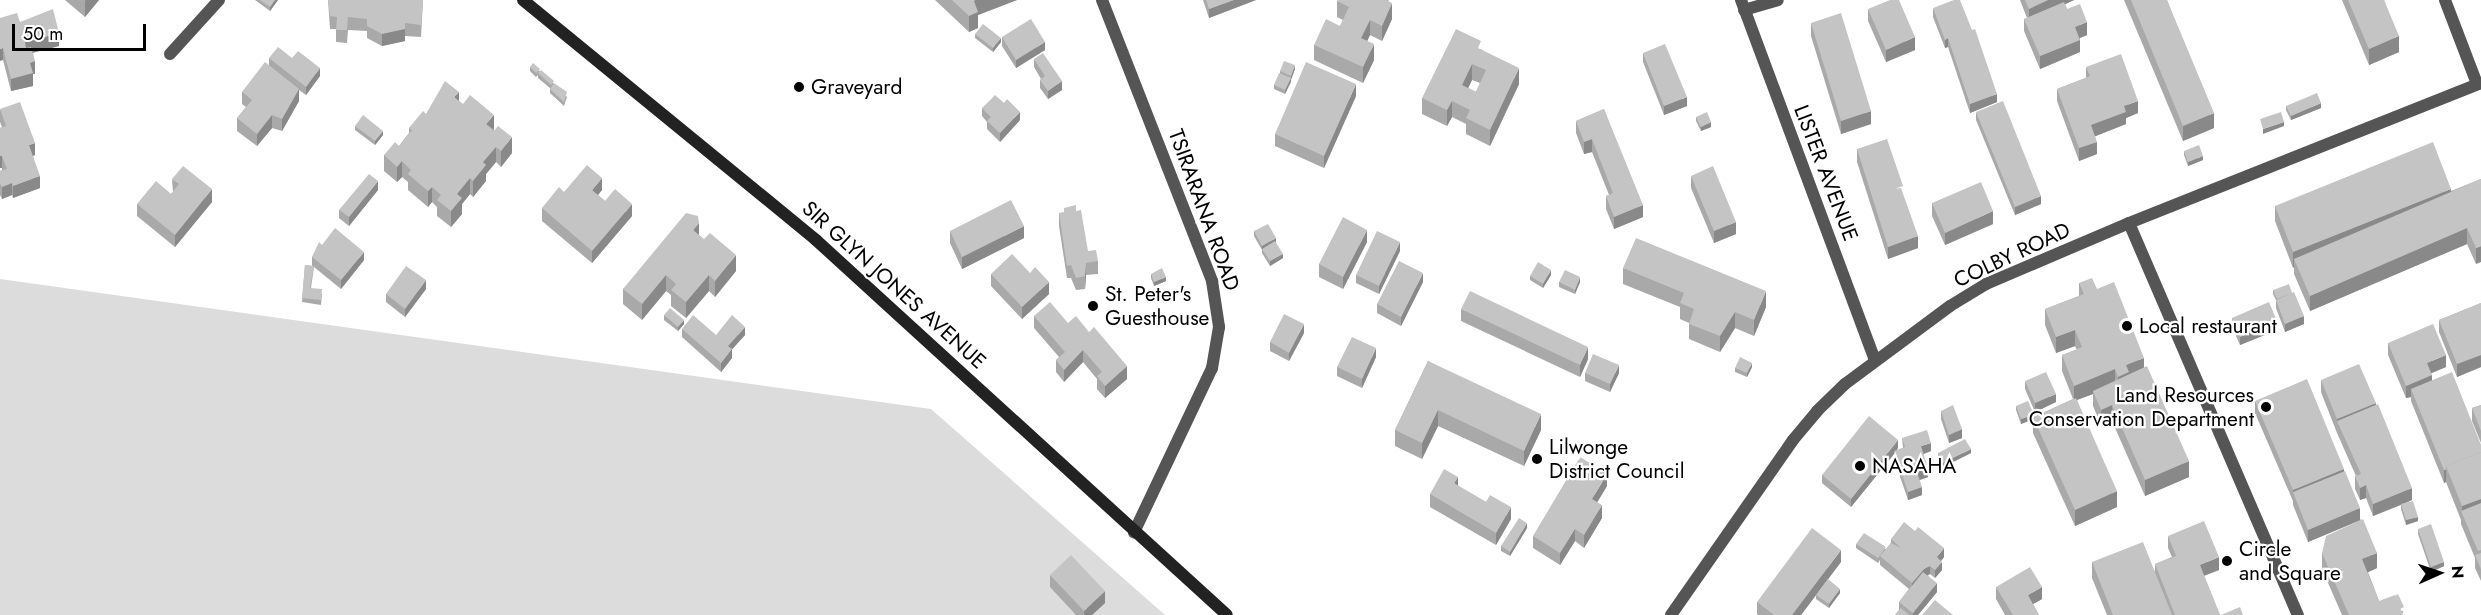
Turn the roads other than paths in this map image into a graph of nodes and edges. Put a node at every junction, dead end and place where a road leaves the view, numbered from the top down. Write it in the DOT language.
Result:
graph roads {
  1 [pos="219,0"];
  2 [pos="523,0"];
  3 [pos="1102,0"];
  4 [pos="1778,0"];
  5 [pos="2445,0"];
  6 [pos="1742,5"];
  7 [pos="170,54"];
  8 [pos="2479,83"];
  9 [pos="2129,223"];
  10 [pos="1875,360"];
  11 [pos="1134,532"];
  12 [pos="1227,615"];
  13 [pos="1671,615"];
  14 [pos="2298,615"];
  1 -- 7 [label="street"];
  2 -- 11 [label="main road, SIR GLYN JONES AVENUE"];
  3 -- 11 [label="street, TSIRARANA ROAD"];
  4 -- 6 [label="street"];
  5 -- 8 [label="street"];
  6 -- 10 [label="street, LISTER AVENUE"];
  8 -- 9 [label="street, COLBY ROAD"];
  9 -- 10 [label="street, COLBY ROAD"];
  9 -- 14 [label="street"];
  10 -- 13 [label="street, COLBY ROAD"];
  11 -- 12 [label="main road, SIR GLYN JONES AVENUE"];
}
